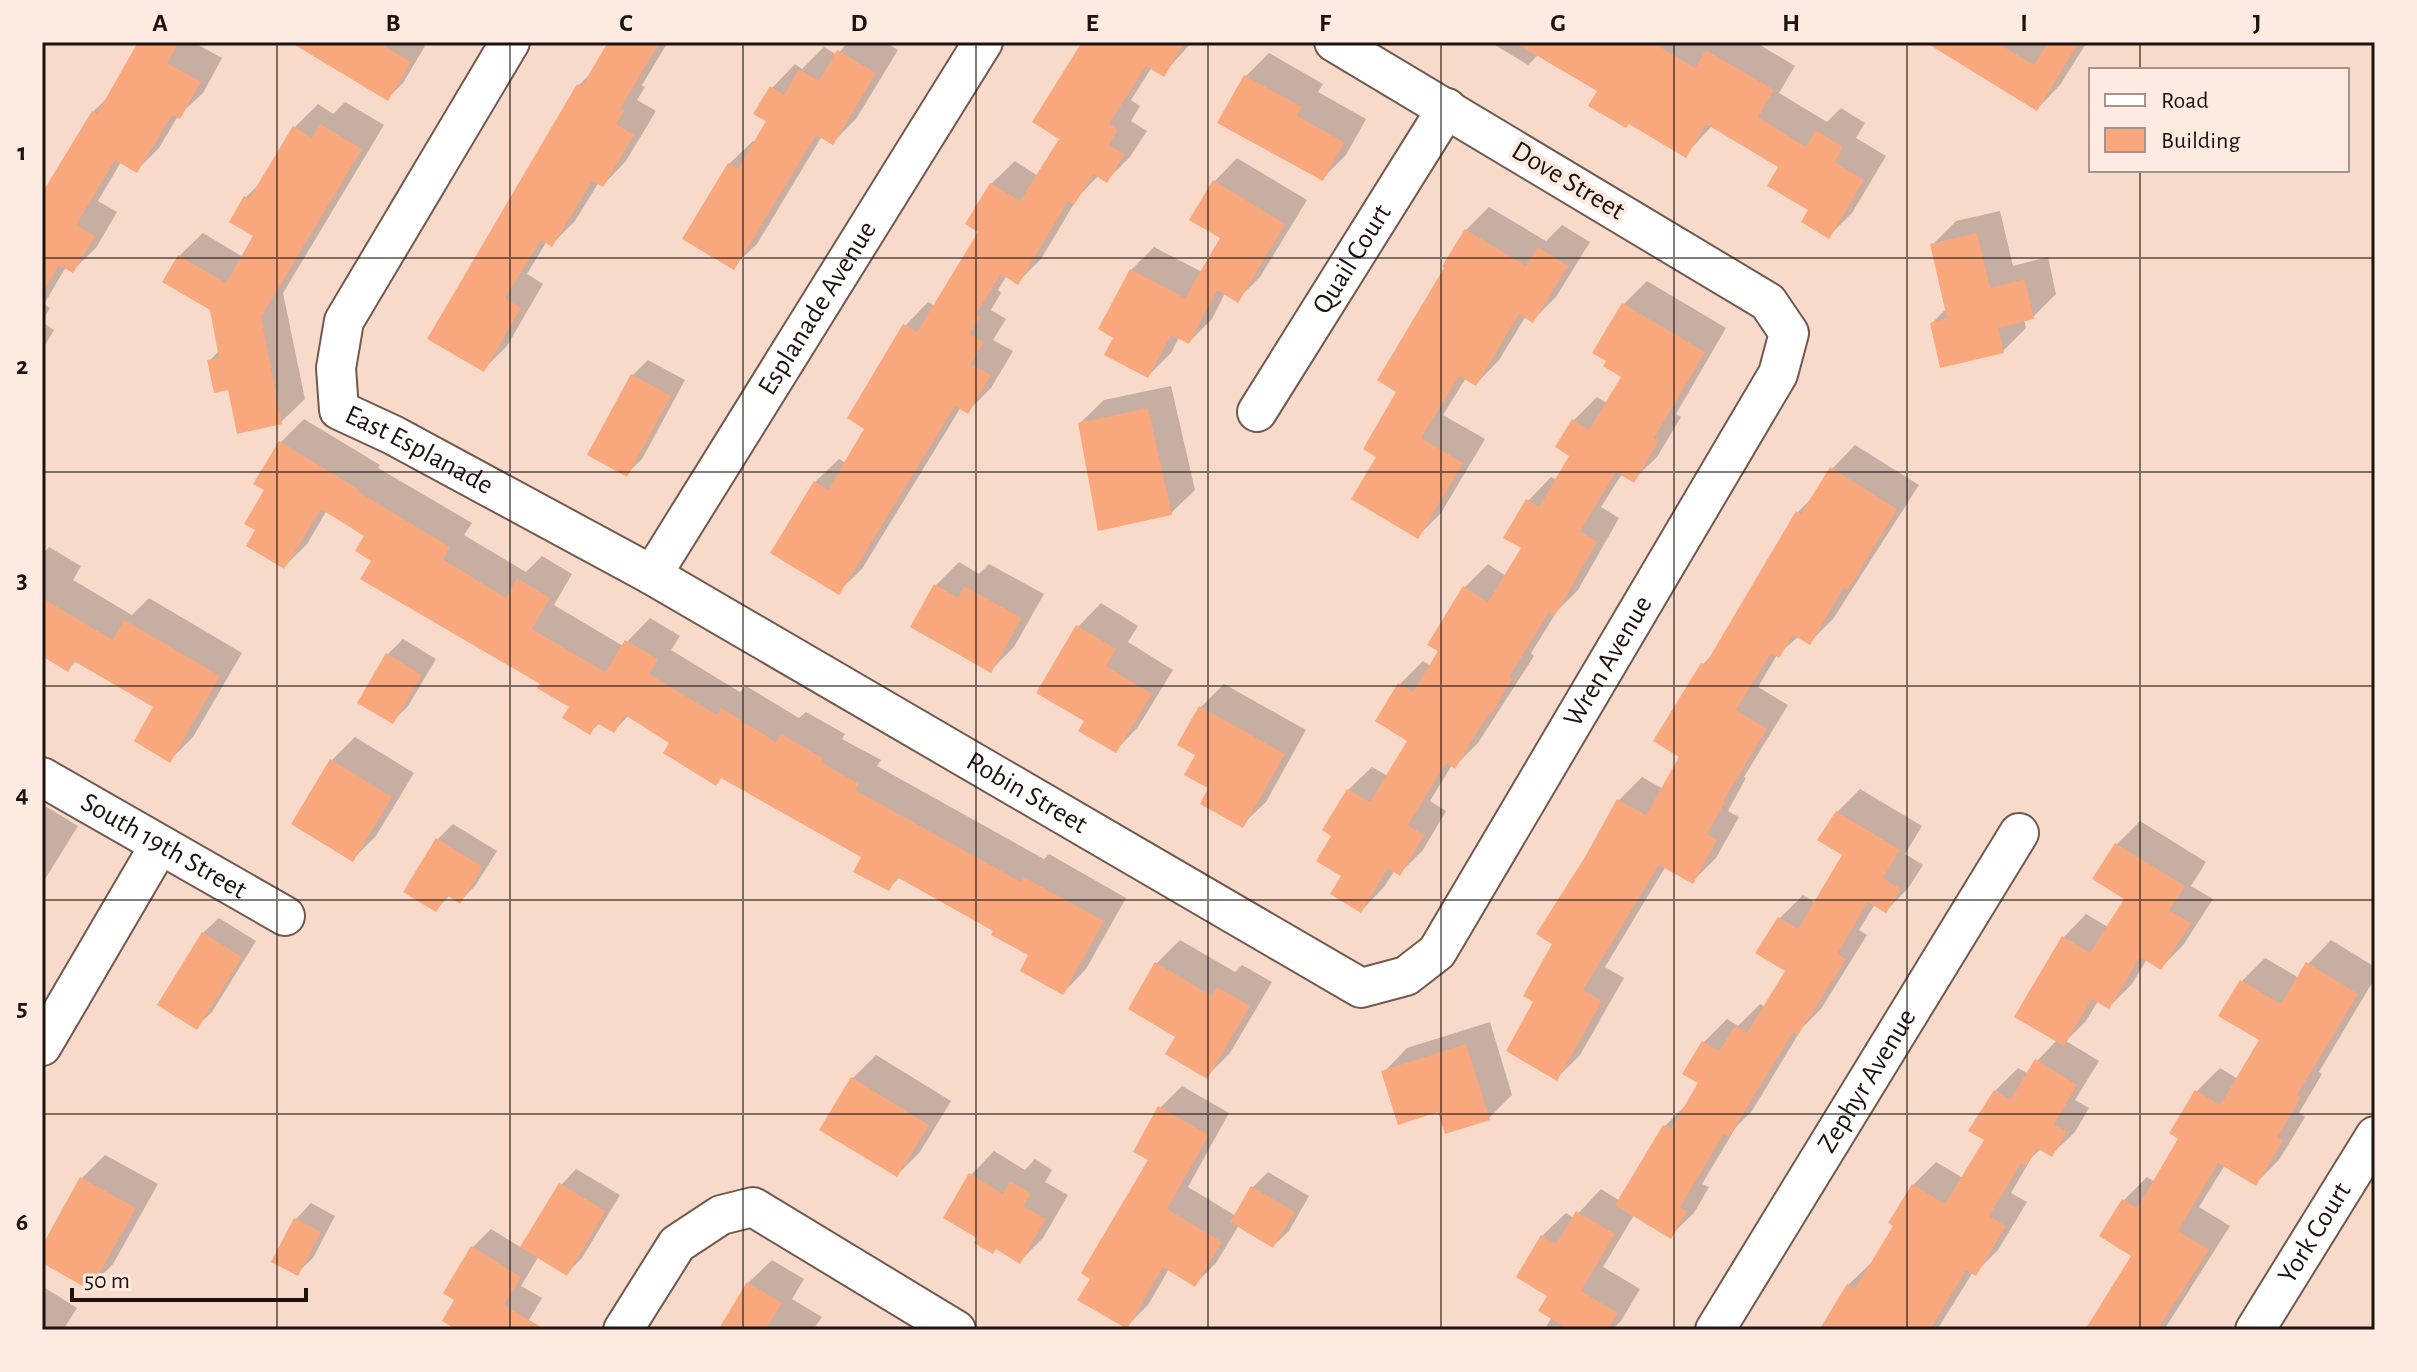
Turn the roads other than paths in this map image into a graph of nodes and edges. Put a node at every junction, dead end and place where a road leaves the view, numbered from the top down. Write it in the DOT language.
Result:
graph roads {
  1 [pos="510,42"];
  2 [pos="983,42"];
  3 [pos="1334,42"];
  4 [pos="1447,108"];
  5 [pos="1789,333"];
  6 [pos="1257,412"];
  7 [pos="652,575"];
  8 [pos="42,777"];
  9 [pos="2019,833"];
  10 [pos="159,846"];
  11 [pos="285,916"];
  12 [pos="1406,976"];
  13 [pos="42,1046"];
  14 [pos="2375,1136"];
  15 [pos="623,1330"];
  16 [pos="956,1330"];
  17 [pos="1715,1330"];
  18 [pos="2255,1330"];
  1 -- 7 [label="street, East Esplanade"];
  2 -- 7 [label="street, Esplanade Avenue"];
  3 -- 4 [label="street, Dove Street"];
  4 -- 5 [label="street, Dove Street"];
  4 -- 6 [label="street, Quail Court"];
  5 -- 12 [label="street, Wren Avenue"];
  7 -- 12 [label="street, Robin Street"];
  8 -- 10 [label="street, South 19th Street"];
  9 -- 17 [label="street, Zephyr Avenue"];
  10 -- 11 [label="street, South 19th Street"];
  10 -- 13 [label="street"];
  14 -- 18 [label="street, York Court"];
  15 -- 16 [label="street"];
}
